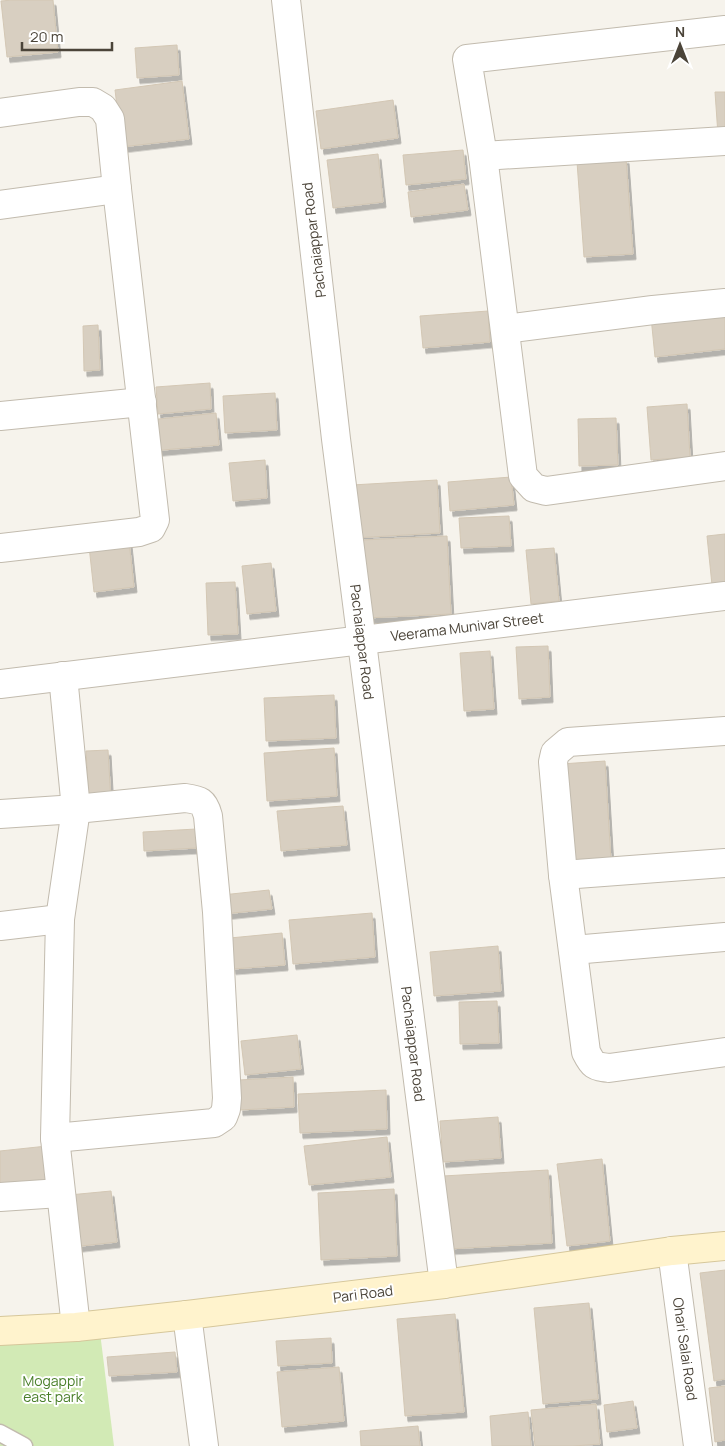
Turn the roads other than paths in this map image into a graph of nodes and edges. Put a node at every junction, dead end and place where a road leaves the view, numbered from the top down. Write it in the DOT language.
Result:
graph roads {
  1 [pos="286,0"];
  2 [pos="725,30"];
  3 [pos="0,113"];
  4 [pos="725,141"];
  5 [pos="483,156"];
  6 [pos="117,189"];
  7 [pos="0,205"];
  8 [pos="725,303"];
  9 [pos="505,329"];
  10 [pos="142,402"];
  11 [pos="0,416"];
  12 [pos="725,466"];
  13 [pos="0,548"];
  14 [pos="725,596"];
  15 [pos="362,639"];
  16 [pos="63,676"];
  17 [pos="0,684"];
  18 [pos="725,731"];
  19 [pos="76,809"];
  20 [pos="0,814"];
  21 [pos="725,863"];
  22 [pos="563,875"];
  23 [pos="60,919"];
  24 [pos="0,926"];
  25 [pos="725,937"];
  26 [pos="573,950"];
  27 [pos="725,1052"];
  28 [pos="55,1138"];
  29 [pos="60,1194"];
  30 [pos="0,1196"];
  31 [pos="725,1246"];
  32 [pos="672,1251"];
  33 [pos="444,1284"];
  34 [pos="187,1315"];
  35 [pos="76,1327"];
  36 [pos="0,1331"];
  37 [pos="0,1433"];
  38 [pos="24,1446"];
  39 [pos="204,1446"];
  40 [pos="698,1446"];
  1 -- 15 [label="street, Pachaiappar Road"];
  2 -- 5 [label="street"];
  3 -- 6 [label="street"];
  4 -- 5 [label="street"];
  5 -- 9 [label="street"];
  6 -- 7 [label="street"];
  6 -- 10 [label="street"];
  8 -- 9 [label="street"];
  9 -- 12 [label="street"];
  10 -- 11 [label="street"];
  10 -- 13 [label="street"];
  14 -- 15 [label="street, Veerama Munivar Street"];
  15 -- 16 [label="street, Veerama Munivar Street"];
  15 -- 33 [label="street, Pachaiappar Road"];
  16 -- 17 [label="street, Veerama Munivar Street"];
  16 -- 19 [label="street"];
  18 -- 22 [label="street"];
  19 -- 20 [label="street"];
  19 -- 23 [label="street"];
  19 -- 28 [label="street"];
  21 -- 22 [label="street"];
  22 -- 26 [label="street"];
  23 -- 24 [label="street"];
  23 -- 28 [label="street"];
  25 -- 26 [label="street"];
  26 -- 27 [label="street"];
  28 -- 29 [label="street"];
  29 -- 30 [label="street"];
  29 -- 35 [label="street"];
  31 -- 32 [label="main road, Pari Road"];
  32 -- 33 [label="main road, Pari Road"];
  32 -- 40 [label="street, Ohari Salai Road"];
  33 -- 34 [label="main road, Pari Road"];
  34 -- 35 [label="main road, Pari Road"];
  34 -- 39 [label="street"];
  35 -- 36 [label="main road, Pari Road"];
  37 -- 38 [label="lane"];
}
